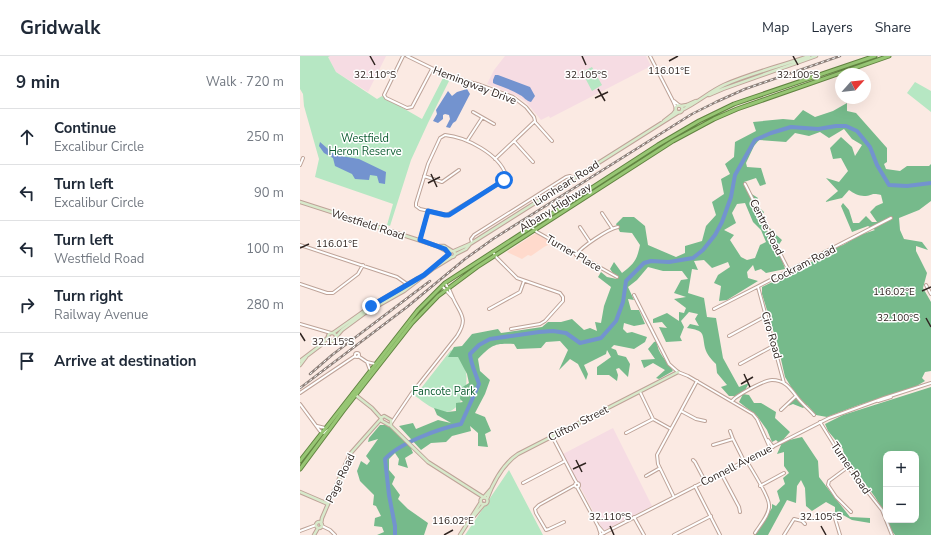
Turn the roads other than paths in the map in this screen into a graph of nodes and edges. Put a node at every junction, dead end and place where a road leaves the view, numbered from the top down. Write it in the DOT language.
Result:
graph roads {
  1 [pos="403,56"];
  2 [pos="407,56"];
  3 [pos="650,56"];
  4 [pos="809,56"];
  5 [pos="816,56"];
  6 [pos="875,56"];
  7 [pos="889,56"];
  8 [pos="870,58"];
  9 [pos="872,62"];
  10 [pos="432,68"];
  11 [pos="782,88"];
  12 [pos="783,93"];
  13 [pos="705,96"];
  14 [pos="674,101"];
  15 [pos="697,101"];
  16 [pos="680,106"];
  17 [pos="676,109"];
  18 [pos="681,111"];
  19 [pos="473,112"];
  20 [pos="482,118"];
  21 [pos="535,121"];
  22 [pos="662,122"];
  23 [pos="494,124"];
  24 [pos="688,126"];
  25 [pos="691,131"];
  26 [pos="552,140"];
  27 [pos="467,141"];
  28 [pos="514,141"];
  29 [pos="303,158"];
  30 [pos="495,159"];
  31 [pos="533,162"];
  32 [pos="300,165"];
  33 [pos="459,170"];
  34 [pos="424,176"];
  35 [pos="573,179"];
  36 [pos="744,184"];
  37 [pos="596,185"];
  38 [pos="599,189"];
  39 [pos="300,202"];
  40 [pos="428,211"];
  41 [pos="602,213"];
  42 [pos="891,218"];
  43 [pos="580,227"];
  44 [pos="618,227"];
  45 [pos="612,228"];
  46 [pos="533,229"];
  47 [pos="420,240"];
  48 [pos="471,243"];
  49 [pos="590,243"];
  50 [pos="300,245"];
  51 [pos="493,252"];
  52 [pos="452,253"];
  53 [pos="576,254"];
  54 [pos="495,256"];
  55 [pos="363,265"];
  56 [pos="434,268"];
  57 [pos="789,271"];
  58 [pos="616,277"];
  59 [pos="524,281"];
  60 [pos="300,284"];
  61 [pos="444,285"];
  62 [pos="926,285"];
  63 [pos="408,286"];
  64 [pos="758,287"];
  65 [pos="447,289"];
  66 [pos="931,294"];
  67 [pos="397,295"];
  68 [pos="634,295"];
  69 [pos="385,298"];
  70 [pos="489,308"];
  71 [pos="714,309"];
  72 [pos="766,316"];
  73 [pos="300,324"];
  74 [pos="511,329"];
  75 [pos="322,331"];
  76 [pos="403,332"];
  77 [pos="332,333"];
  78 [pos="729,336"];
  79 [pos="328,337"];
  80 [pos="336,337"];
  81 [pos="331,341"];
  82 [pos="322,345"];
  83 [pos="775,346"];
  84 [pos="308,355"];
  85 [pos="300,361"];
  86 [pos="366,362"];
  87 [pos="376,364"];
  88 [pos="740,364"];
  89 [pos="300,365"];
  90 [pos="370,371"];
  91 [pos="678,372"];
  92 [pos="697,381"];
  93 [pos="931,382"];
  94 [pos="784,383"];
  95 [pos="640,392"];
  96 [pos="300,393"];
  97 [pos="354,395"];
  98 [pos="796,396"];
  99 [pos="732,401"];
  100 [pos="300,404"];
  101 [pos="681,410"];
  102 [pos="780,410"];
  103 [pos="814,415"];
  104 [pos="382,419"];
  105 [pos="653,419"];
  106 [pos="705,421"];
  107 [pos="391,422"];
  108 [pos="820,422"];
  109 [pos="317,426"];
  110 [pos="325,428"];
  111 [pos="671,429"];
  112 [pos="330,430"];
  113 [pos="730,431"];
  114 [pos="322,432"];
  115 [pos="626,433"];
  116 [pos="552,436"];
  117 [pos="732,439"];
  118 [pos="713,445"];
  119 [pos="772,447"];
  120 [pos="693,460"];
  121 [pos="300,461"];
  122 [pos="565,461"];
  123 [pos="745,461"];
  124 [pos="848,467"];
  125 [pos="660,468"];
  126 [pos="300,469"];
  127 [pos="721,473"];
  128 [pos="784,473"];
  129 [pos="646,476"];
  130 [pos="704,481"];
  131 [pos="523,483"];
  132 [pos="576,486"];
  133 [pos="695,486"];
  134 [pos="760,486"];
  135 [pos="300,491"];
  136 [pos="475,493"];
  137 [pos="674,497"];
  138 [pos="485,498"];
  139 [pos="481,501"];
  140 [pos="328,504"];
  141 [pos="484,504"];
  142 [pos="740,512"];
  143 [pos="851,512"];
  144 [pos="834,515"];
  145 [pos="711,516"];
  146 [pos="322,518"];
  147 [pos="634,518"];
  148 [pos="564,522"];
  149 [pos="805,524"];
  150 [pos="317,525"];
  151 [pos="321,525"];
  152 [pos="598,526"];
  153 [pos="300,531"];
  154 [pos="604,533"];
  155 [pos="755,533"];
  156 [pos="314,535"];
  157 [pos="335,535"];
  158 [pos="461,535"];
  159 [pos="600,535"];
  160 [pos="644,535"];
  161 [pos="674,535"];
  162 [pos="720,535"];
  163 [pos="784,535"];
  164 [pos="840,535"];
  165 [pos="892,535"];
  1 -- 10 [label="street"];
  2 -- 10 [label="street, Hemingway Drive"];
  3 -- 14 [label="street"];
  4 -- 13 [label="main road, Lionheart Road"];
  5 -- 13 [label="main road, Lionheart Road"];
  6 -- 8 [label="highway, Albany Highway"];
  7 -- 9 [label="highway, Albany Highway"];
  8 -- 9 [label="highway"];
  8 -- 11 [label="highway, Albany Highway"];
  9 -- 12 [label="highway, Albany Highway"];
  10 -- 21 [label="street, Hemingway Drive"];
  11 -- 12 [label="highway"];
  11 -- 24 [label="highway, Albany Highway"];
  12 -- 25 [label="highway, Albany Highway"];
  13 -- 15 [label="main road, Lionheart Road"];
  14 -- 16 [label="street"];
  14 -- 17 [label="street"];
  15 -- 16 [label="main road, Lionheart Road"];
  15 -- 18 [label="main road, Lionheart Road"];
  16 -- 17 [label="main road, Lionheart Road"];
  16 -- 18 [label="main road"];
  17 -- 18 [label="main road"];
  17 -- 22 [label="main road, Lionheart Road"];
  18 -- 22 [label="main road, Lionheart Road"];
  19 -- 20 [label="street"];
  20 -- 23 [label="street"];
  20 -- 27 [label="street"];
  21 -- 26 [label="street, Hemingway Drive"];
  21 -- 28 [label="street"];
  22 -- 35 [label="main road, Lionheart Road"];
  24 -- 25 [label="highway"];
  24 -- 37 [label="highway, Albany Highway"];
  25 -- 38 [label="highway, Albany Highway"];
  27 -- 30 [label="street"];
  27 -- 34 [label="street"];
  28 -- 30 [label="street"];
  28 -- 31 [label="street"];
  29 -- 32 [label="street"];
  30 -- 40 [label="street"];
  33 -- 34 [label="street"];
  34 -- 40 [label="street"];
  35 -- 48 [label="main road, Lionheart Road"];
  35 -- 48 [label="street"];
  36 -- 57 [label="street, Centre Road"];
  37 -- 38 [label="highway"];
  37 -- 46 [label="highway, Albany Highway"];
  38 -- 46 [label="highway, Albany Highway"];
  39 -- 47 [label="main road, Westfield Road"];
  40 -- 47 [label="street"];
  41 -- 45 [label="street"];
  42 -- 57 [label="street, Cockram Road"];
  43 -- 49 [label="street"];
  44 -- 45 [label="street"];
  45 -- 49 [label="street"];
  46 -- 51 [label="highway, Albany Highway"];
  46 -- 53 [label="street, Turner Place"];
  46 -- 54 [label="highway, Albany Highway"];
  47 -- 52 [label="main road, Westfield Road"];
  48 -- 52 [label="main road, Lionheart Road"];
  49 -- 53 [label="street"];
  50 -- 55 [label="street"];
  51 -- 54 [label="street"];
  51 -- 61 [label="highway, Albany Highway"];
  52 -- 56 [label="main road, Lionheart Road"];
  52 -- 56 [label="main road, Westfield Road"];
  53 -- 58 [label="street, Turner Place"];
  54 -- 59 [label="street"];
  54 -- 65 [label="highway, Albany Highway"];
  55 -- 60 [label="street"];
  55 -- 63 [label="street"];
  56 -- 63 [label="main road"];
  57 -- 64 [label="street, Cockram Road"];
  59 -- 70 [label="street"];
  59 -- 74 [label="street"];
  61 -- 65 [label="street"];
  61 -- 76 [label="highway, Albany Highway"];
  62 -- 66 [label="street"];
  63 -- 67 [label="main road"];
  63 -- 69 [label="main road"];
  64 -- 71 [label="street, Cockram Road"];
  64 -- 72 [label="street, Ciro Road"];
  65 -- 76 [label="highway, Albany Highway"];
  65 -- 107 [label="street"];
  67 -- 69 [label="main road"];
  67 -- 80 [label="main road"];
  68 -- 91 [label="street"];
  69 -- 77 [label="main road"];
  72 -- 78 [label="street"];
  72 -- 83 [label="street, Ciro Road"];
  73 -- 75 [label="street"];
  75 -- 77 [label="street"];
  75 -- 79 [label="street"];
  76 -- 87 [label="highway, Albany Highway"];
  76 -- 97 [label="highway, Albany Highway"];
  77 -- 79 [label="main road"];
  77 -- 80 [label="main road"];
  79 -- 81 [label="main road"];
  79 -- 82 [label="main road"];
  80 -- 81 [label="main road"];
  81 -- 82 [label="main road"];
  82 -- 84 [label="main road"];
  83 -- 88 [label="street"];
  83 -- 94 [label="street, Ciro Road"];
  84 -- 85 [label="main road"];
  84 -- 89 [label="main road"];
  86 -- 87 [label="street"];
  86 -- 90 [label="street"];
  86 -- 96 [label="street"];
  87 -- 90 [label="highway, Albany Highway"];
  90 -- 97 [label="highway, Albany Highway"];
  91 -- 92 [label="street"];
  91 -- 95 [label="main road, Clifton Street"];
  92 -- 99 [label="street"];
  92 -- 101 [label="street"];
  93 -- 108 [label="street, Connell Avenue"];
  94 -- 98 [label="street"];
  94 -- 99 [label="street"];
  95 -- 105 [label="street"];
  95 -- 116 [label="main road, Clifton Street"];
  97 -- 104 [label="main road"];
  97 -- 110 [label="highway, Albany Highway"];
  97 -- 112 [label="highway, Albany Highway"];
  98 -- 102 [label="street"];
  98 -- 103 [label="street"];
  99 -- 119 [label="street"];
  100 -- 109 [label="street"];
  101 -- 106 [label="street"];
  101 -- 111 [label="street"];
  104 -- 107 [label="main road"];
  104 -- 107 [label="main road"];
  104 -- 140 [label="main road, Page Road"];
  105 -- 111 [label="street"];
  105 -- 115 [label="street"];
  107 -- 136 [label="main road"];
  108 -- 119 [label="street, Connell Avenue"];
  108 -- 124 [label="street, Turner Road"];
  109 -- 110 [label="street"];
  109 -- 114 [label="street"];
  110 -- 114 [label="highway, Albany Highway"];
  111 -- 125 [label="street"];
  112 -- 114 [label="street"];
  112 -- 126 [label="highway, Albany Highway"];
  113 -- 117 [label="street"];
  114 -- 121 [label="highway, Albany Highway"];
  116 -- 122 [label="street"];
  116 -- 138 [label="main road, Clifton Street"];
  117 -- 118 [label="street"];
  117 -- 123 [label="street"];
  119 -- 123 [label="street, Connell Avenue"];
  120 -- 130 [label="street"];
  122 -- 131 [label="street"];
  122 -- 132 [label="street"];
  123 -- 127 [label="street, Connell Avenue"];
  123 -- 134 [label="street"];
  124 -- 143 [label="street"];
  124 -- 165 [label="street, Turner Road"];
  125 -- 129 [label="street"];
  125 -- 137 [label="street"];
  127 -- 130 [label="street, Connell Avenue"];
  127 -- 142 [label="street"];
  128 -- 134 [label="street"];
  130 -- 133 [label="street, Connell Avenue"];
  132 -- 148 [label="street"];
  132 -- 152 [label="street"];
  133 -- 137 [label="street, Connell Avenue"];
  133 -- 145 [label="street"];
  134 -- 155 [label="street"];
  135 -- 140 [label="main road"];
  136 -- 138 [label="main road"];
  136 -- 139 [label="main road"];
  137 -- 147 [label="street, Connell Avenue"];
  138 -- 139 [label="main road"];
  138 -- 141 [label="main road"];
  139 -- 141 [label="main road"];
  139 -- 158 [label="main road"];
  140 -- 146 [label="main road, Page Road"];
  141 -- 158 [label="main road"];
  144 -- 164 [label="street"];
  145 -- 161 [label="street"];
  145 -- 162 [label="street"];
  146 -- 150 [label="main road, Page Road"];
  146 -- 151 [label="main road, Page Road"];
  147 -- 154 [label="street, Connell Avenue"];
  147 -- 160 [label="street"];
  149 -- 163 [label="street"];
  150 -- 151 [label="main road"];
  150 -- 151 [label="main road"];
  150 -- 153 [label="street"];
  150 -- 156 [label="main road, Page Road"];
  151 -- 157 [label="street"];
  152 -- 154 [label="street"];
  152 -- 159 [label="street"];
  154 -- 159 [label="street, Connell Avenue"];
}
